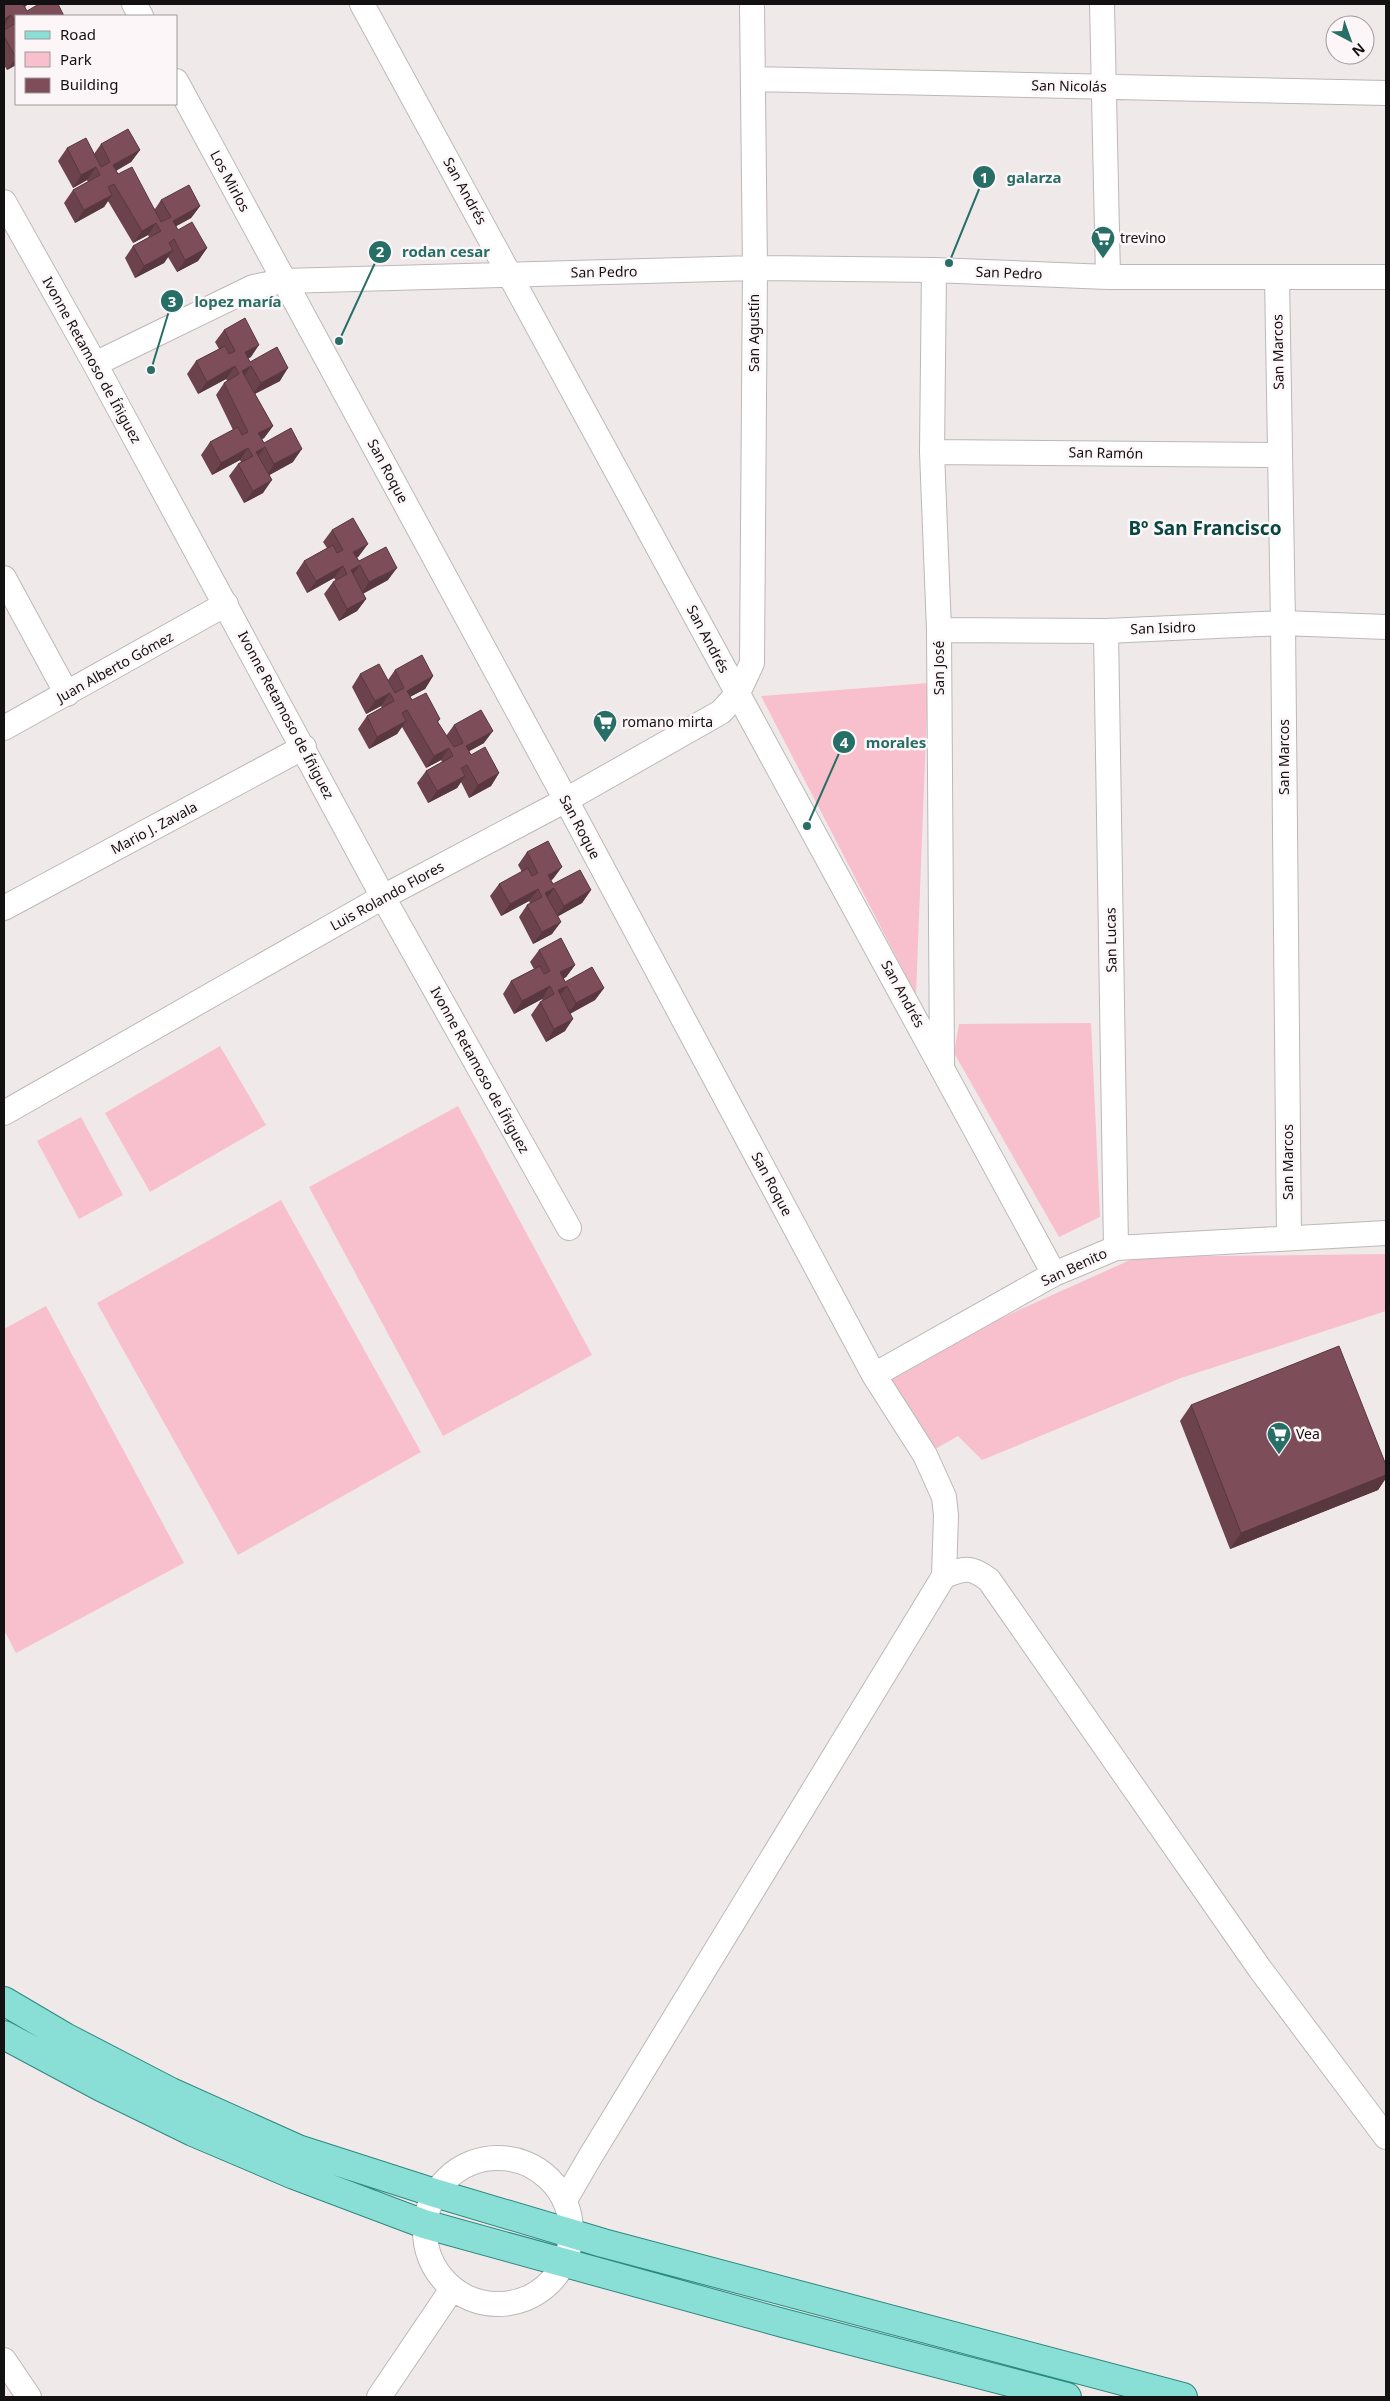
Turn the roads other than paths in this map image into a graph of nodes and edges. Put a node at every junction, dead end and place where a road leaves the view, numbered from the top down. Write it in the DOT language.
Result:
graph roads {
  1 [pos="134,4"];
  2 [pos="362,4"];
  3 [pos="752,4"];
  4 [pos="1102,4"];
  5 [pos="140,15"];
  6 [pos="753,80"];
  7 [pos="178,85"];
  8 [pos="1104,87"];
  9 [pos="1386,93"];
  10 [pos="4,202"];
  11 [pos="755,268"];
  12 [pos="934,270"];
  13 [pos="511,274"];
  14 [pos="1108,277"];
  15 [pos="1277,277"];
  16 [pos="1386,277"];
  17 [pos="284,281"];
  18 [pos="95,364"];
  19 [pos="932,452"];
  20 [pos="1280,455"];
  21 [pos="4,578"];
  22 [pos="226,604"];
  23 [pos="1283,623"];
  24 [pos="1386,627"];
  25 [pos="939,630"];
  26 [pos="1106,631"];
  27 [pos="752,663"];
  28 [pos="738,693"];
  29 [pos="67,694"];
  30 [pos="4,728"];
  31 [pos="304,747"];
  32 [pos="566,800"];
  33 [pos="384,897"];
  34 [pos="4,908"];
  35 [pos="942,1066"];
  36 [pos="4,1113"];
  37 [pos="569,1228"];
  38 [pos="1386,1233"];
  39 [pos="1289,1238"];
  40 [pos="1116,1248"];
  41 [pos="1054,1274"];
  42 [pos="874,1375"];
  43 [pos="944,1576"];
  44 [pos="4,2001"];
  45 [pos="4,2035"];
  46 [pos="1386,2137"];
  47 [pos="435,2193"];
  48 [pos="565,2200"];
  49 [pos="424,2224"];
  50 [pos="572,2234"];
  51 [pos="564,2263"];
  52 [pos="452,2289"];
  53 [pos="4,2360"];
  54 [pos="29,2397"];
  55 [pos="379,2397"];
  56 [pos="1067,2397"];
  57 [pos="1183,2397"];
  1 -- 5 [label="street"];
  2 -- 13 [label="street, San Andrés"];
  3 -- 6 [label="street, San Agustín"];
  4 -- 8 [label="street"];
  6 -- 8 [label="street, San Nicolás"];
  6 -- 11 [label="street, San Agustín"];
  7 -- 17 [label="street, Los Mirlos"];
  8 -- 9 [label="street, San Nicolás"];
  8 -- 14 [label="street"];
  10 -- 18 [label="street, Ivonne Retamoso de Íñiguez"];
  11 -- 12 [label="street, San Pedro"];
  11 -- 13 [label="street, San Pedro"];
  11 -- 27 [label="street, San Agustín"];
  12 -- 14 [label="street, San Pedro"];
  12 -- 19 [label="street, San José"];
  13 -- 17 [label="street, San Pedro"];
  13 -- 28 [label="street, San Andrés"];
  14 -- 15 [label="street, San Pedro"];
  15 -- 16 [label="street, San Pedro"];
  15 -- 20 [label="street, San Marcos"];
  17 -- 18 [label="street, San Pedro"];
  17 -- 32 [label="street, San Roque"];
  18 -- 22 [label="street, Ivonne Retamoso de Íñiguez"];
  19 -- 20 [label="street, San Ramón"];
  19 -- 25 [label="street, San José"];
  20 -- 23 [label="street, San Marcos"];
  21 -- 29 [label="street"];
  22 -- 29 [label="street, Juan Alberto Gómez"];
  22 -- 31 [label="street, Ivonne Retamoso de Íñiguez"];
  23 -- 24 [label="street, San Isidro"];
  23 -- 26 [label="street, San Isidro"];
  23 -- 39 [label="street, San Marcos"];
  25 -- 26 [label="street, San Isidro"];
  25 -- 35 [label="street, San José"];
  26 -- 40 [label="street, San Lucas"];
  27 -- 28 [label="street, Luis Rolando Flores"];
  28 -- 32 [label="street, Luis Rolando Flores"];
  28 -- 35 [label="street, San Andrés"];
  29 -- 30 [label="street, Juan Alberto Gómez"];
  31 -- 33 [label="street, Ivonne Retamoso de Íñiguez"];
  31 -- 34 [label="street, Mario J. Zavala"];
  32 -- 33 [label="street, Luis Rolando Flores"];
  32 -- 42 [label="street, San Roque"];
  33 -- 36 [label="street, Luis Rolando Flores"];
  33 -- 37 [label="street, Ivonne Retamoso de Íñiguez"];
  35 -- 41 [label="street, San Andrés"];
  38 -- 39 [label="street, San Benito"];
  39 -- 40 [label="street, San Benito"];
  40 -- 41 [label="street, San Benito"];
  41 -- 42 [label="street, San Benito"];
  42 -- 43 [label="street, San Roque"];
  43 -- 46 [label="street"];
  43 -- 48 [label="street"];
  44 -- 47 [label="main road"];
  45 -- 49 [label="main road"];
  47 -- 48 [label="street"];
  47 -- 49 [label="street"];
  47 -- 50 [label="main road"];
  48 -- 50 [label="street"];
  49 -- 51 [label="main road"];
  49 -- 52 [label="street"];
  50 -- 51 [label="street"];
  50 -- 57 [label="main road"];
  51 -- 52 [label="street"];
  51 -- 56 [label="main road"];
  52 -- 55 [label="street"];
  53 -- 54 [label="street"];
}
